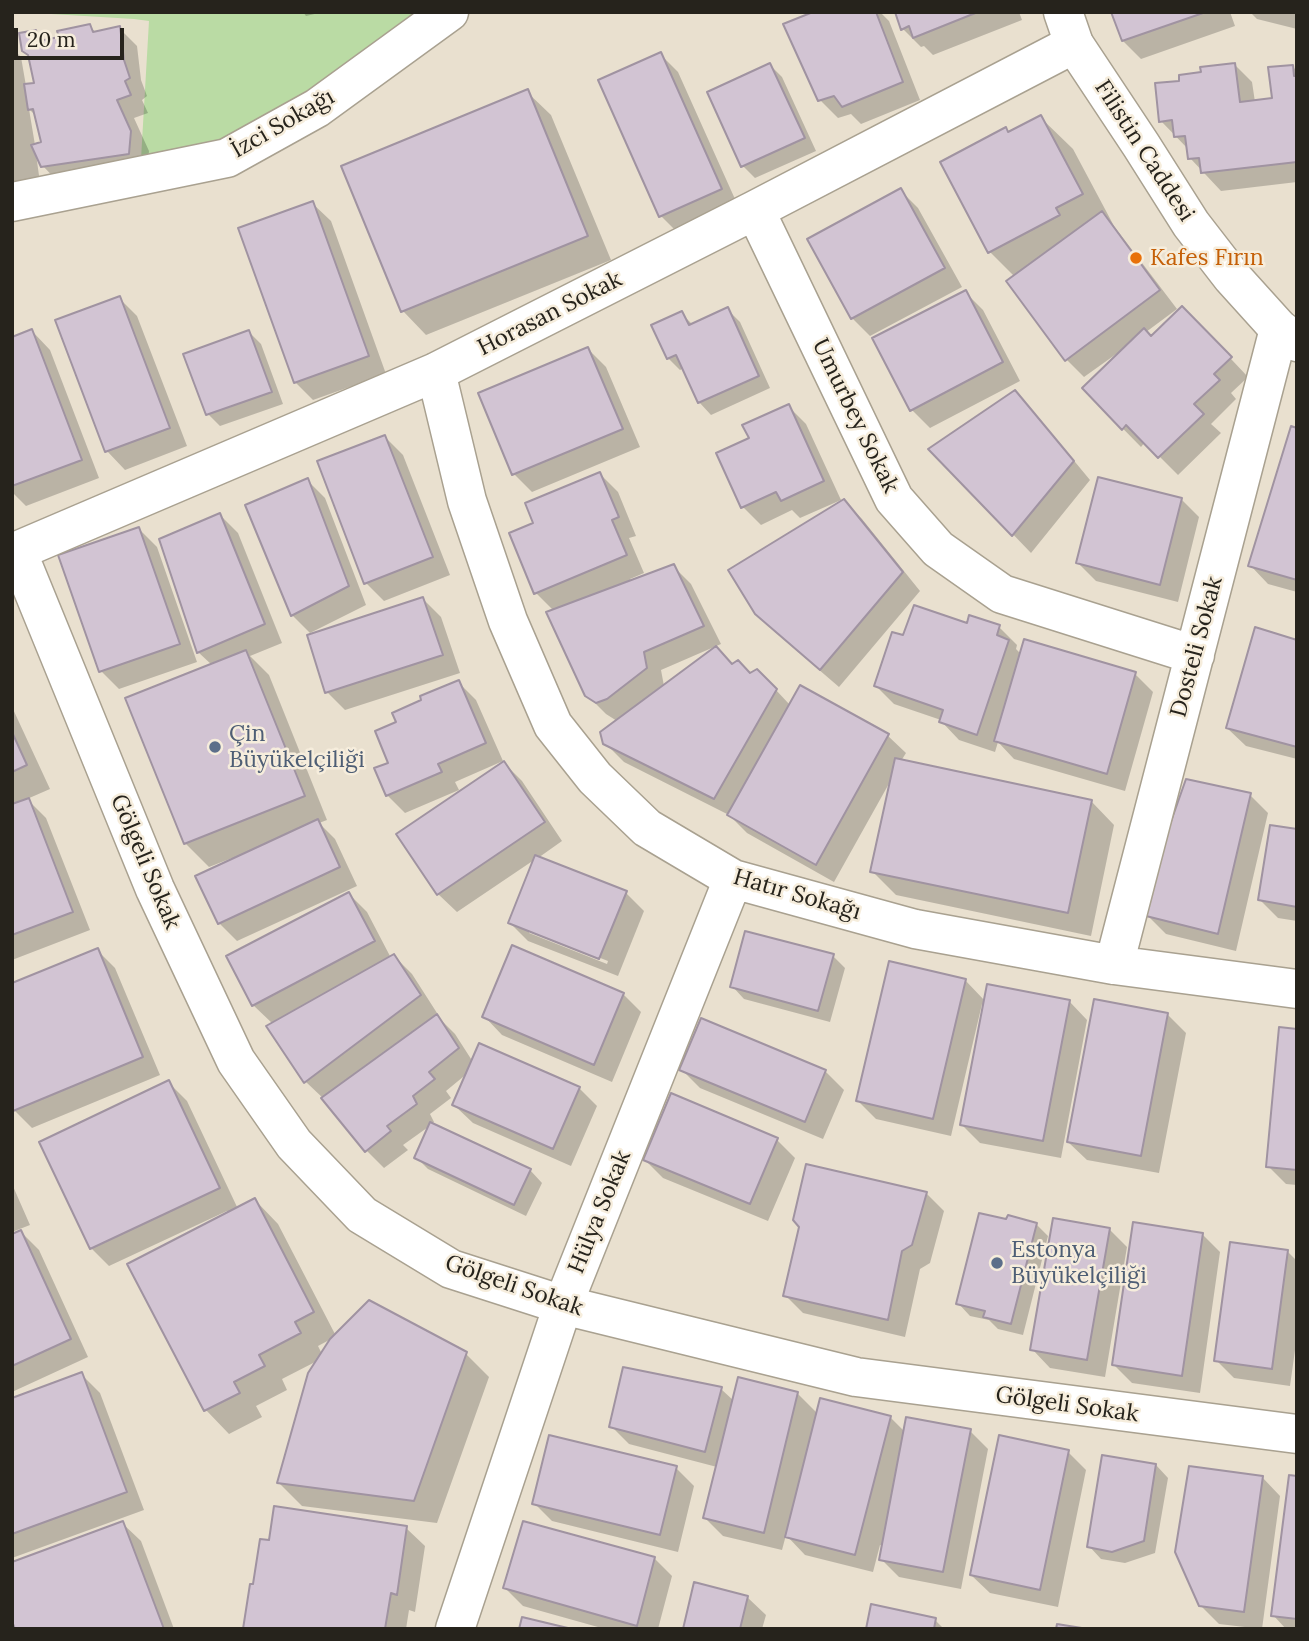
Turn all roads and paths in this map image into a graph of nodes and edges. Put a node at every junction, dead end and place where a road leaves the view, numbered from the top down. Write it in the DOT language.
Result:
graph roads {
  1 [pos="449,12"];
  2 [pos="1068,28"];
  3 [pos="12,202"];
  4 [pos="755,210"];
  5 [pos="1288,336"];
  6 [pos="436,372"];
  7 [pos="15,552"];
  8 [pos="1195,655"];
  9 [pos="733,879"];
  10 [pos="1114,965"];
  11 [pos="1297,989"];
  12 [pos="563,1305"];
  13 [pos="1297,1434"];
  14 [pos="455,1629"];
  1 -- 3 [label="street, İzci Sokağı"];
  2 -- 4 [label="street, Horasan Sokak"];
  2 -- 5 [label="street, Filistin Caddesi"];
  4 -- 6 [label="street, Horasan Sokak"];
  4 -- 8 [label="street, Umurbey Sokak"];
  5 -- 8 [label="street, Dosteli Sokak"];
  6 -- 7 [label="street, Horasan Sokak"];
  6 -- 9 [label="street, Hatır Sokağı"];
  7 -- 12 [label="street, Gölgeli Sokak"];
  8 -- 10 [label="street, Dosteli Sokak"];
  9 -- 10 [label="street, Hatır Sokağı"];
  9 -- 12 [label="street, Hülya Sokak"];
  10 -- 11 [label="street, Hatır Sokağı"];
  12 -- 13 [label="street, Gölgeli Sokak"];
  12 -- 14 [label="street, Hülya Sokak"];
}
